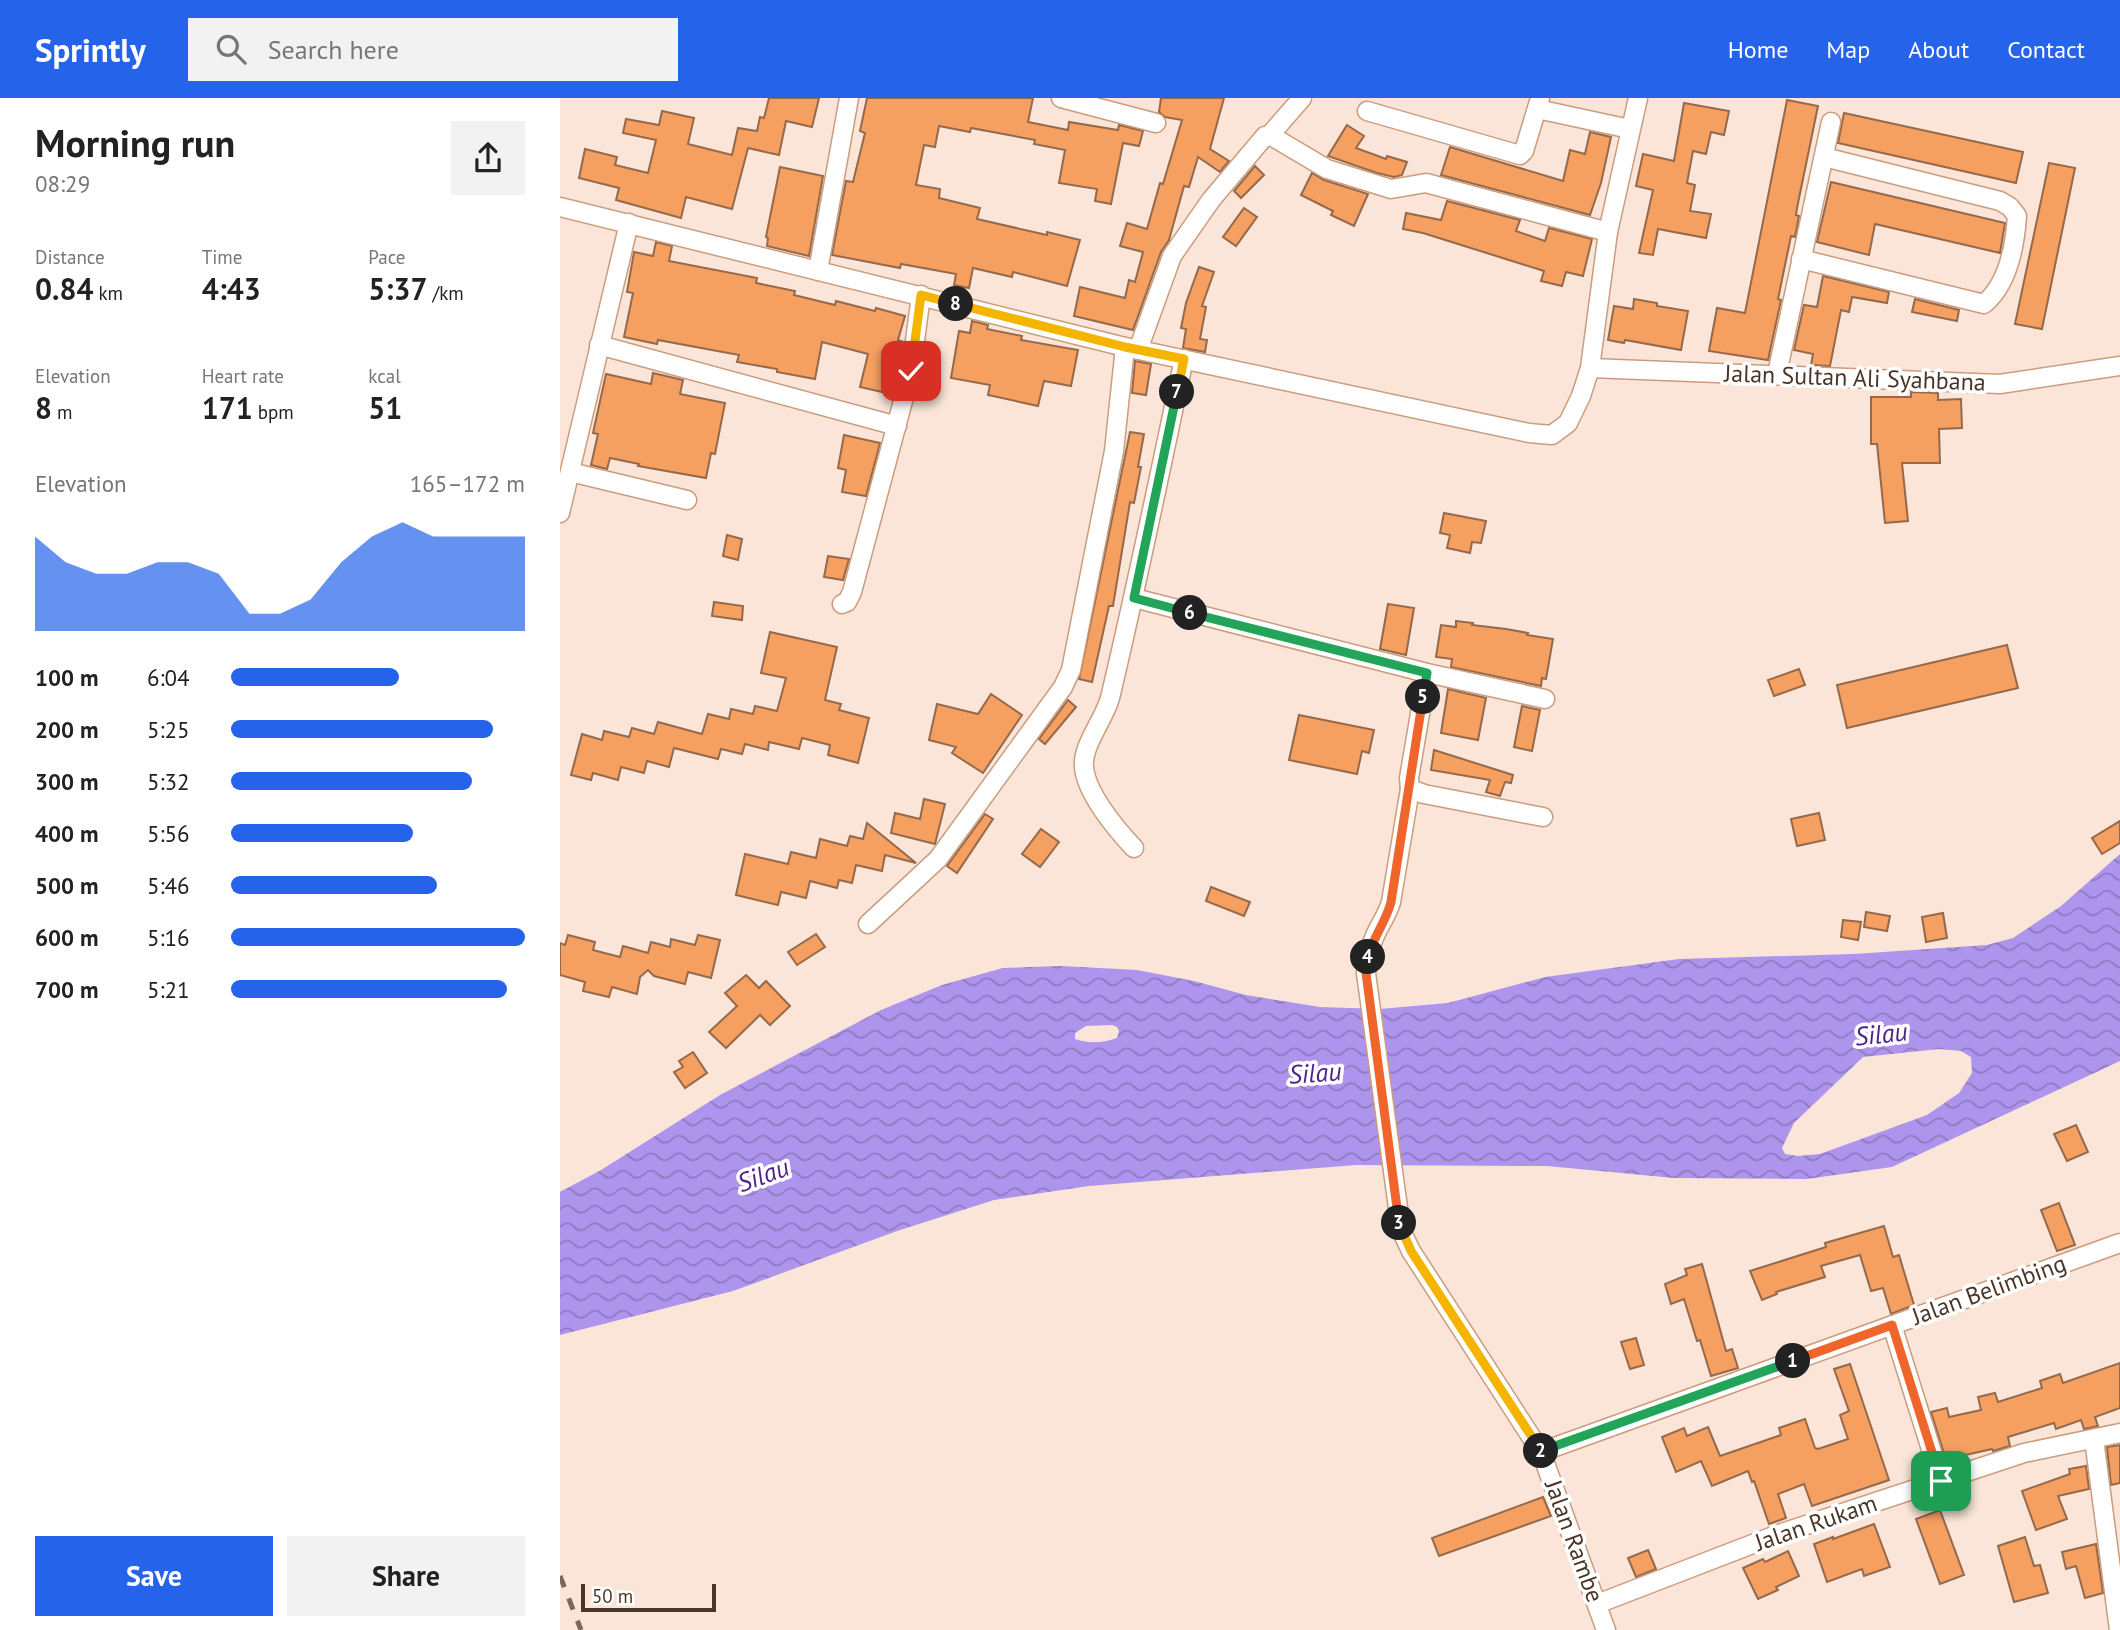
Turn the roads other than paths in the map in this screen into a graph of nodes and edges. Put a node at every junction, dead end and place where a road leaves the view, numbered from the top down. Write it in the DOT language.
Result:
graph roads {
  1 [pos="849,98"];
  2 [pos="1061,98"];
  3 [pos="1302,98"];
  4 [pos="1638,98"];
  5 [pos="1539,104"];
  6 [pos="1367,111"];
  7 [pos="1832,122"];
  8 [pos="1156,123"];
  9 [pos="1630,129"];
  10 [pos="1269,136"];
  11 [pos="1824,157"];
  12 [pos="560,207"];
  13 [pos="629,223"];
  14 [pos="1608,232"];
  15 [pos="1801,259"];
  16 [pos="818,271"];
  17 [pos="921,295"];
  18 [pos="600,345"];
  19 [pos="1131,349"];
  20 [pos="1184,359"];
  21 [pos="2120,366"];
  22 [pos="1590,368"];
  23 [pos="1777,374"];
  24 [pos="897,426"];
  25 [pos="570,472"];
  26 [pos="687,500"];
  27 [pos="560,513"];
  28 [pos="1134,598"];
  29 [pos="842,604"];
  30 [pos="1427,673"];
  31 [pos="1545,699"];
  32 [pos="1410,789"];
  33 [pos="1543,817"];
  34 [pos="1133,848"];
  35 [pos="868,924"];
  36 [pos="2120,1243"];
  37 [pos="1892,1325"];
  38 [pos="2120,1433"];
  39 [pos="2094,1439"];
  40 [pos="1541,1452"];
  41 [pos="1941,1481"];
  42 [pos="1597,1604"];
  43 [pos="1606,1630"];
  44 [pos="2119,1630"];
  1 -- 16 [label="street"];
  2 -- 8 [label="street"];
  3 -- 10 [label="street"];
  4 -- 9 [label="street"];
  5 -- 6 [label="street"];
  5 -- 9 [label="street"];
  7 -- 11 [label="street"];
  9 -- 14 [label="street"];
  10 -- 14 [label="street"];
  10 -- 19 [label="street"];
  11 -- 15 [label="street"];
  11 -- 15 [label="street"];
  12 -- 13 [label="street"];
  13 -- 16 [label="street"];
  13 -- 18 [label="street"];
  14 -- 22 [label="street"];
  15 -- 23 [label="street"];
  16 -- 17 [label="street"];
  17 -- 19 [label="street"];
  17 -- 24 [label="street"];
  18 -- 24 [label="street"];
  18 -- 25 [label="street"];
  19 -- 20 [label="street"];
  19 -- 35 [label="street"];
  20 -- 22 [label="street"];
  20 -- 28 [label="street"];
  21 -- 23 [label="street, Jalan Sultan Ali Syahbana"];
  22 -- 23 [label="street, Jalan Sultan Ali Syahbana"];
  24 -- 29 [label="street"];
  25 -- 26 [label="street"];
  25 -- 27 [label="street"];
  28 -- 30 [label="street"];
  28 -- 34 [label="street"];
  30 -- 31 [label="street"];
  30 -- 32 [label="street, Jalan Rambe"];
  32 -- 33 [label="street"];
  32 -- 40 [label="street, Jalan Rambe"];
  36 -- 37 [label="street, Jalan Belimbing"];
  37 -- 40 [label="street, Jalan Belimbing"];
  37 -- 41 [label="street"];
  38 -- 39 [label="street, Jalan Rukam"];
  39 -- 41 [label="street, Jalan Rukam"];
  39 -- 44 [label="street"];
  40 -- 42 [label="street, Jalan Rambe"];
  41 -- 42 [label="street, Jalan Rukam"];
  42 -- 43 [label="street, Jalan Rambe"];
}
